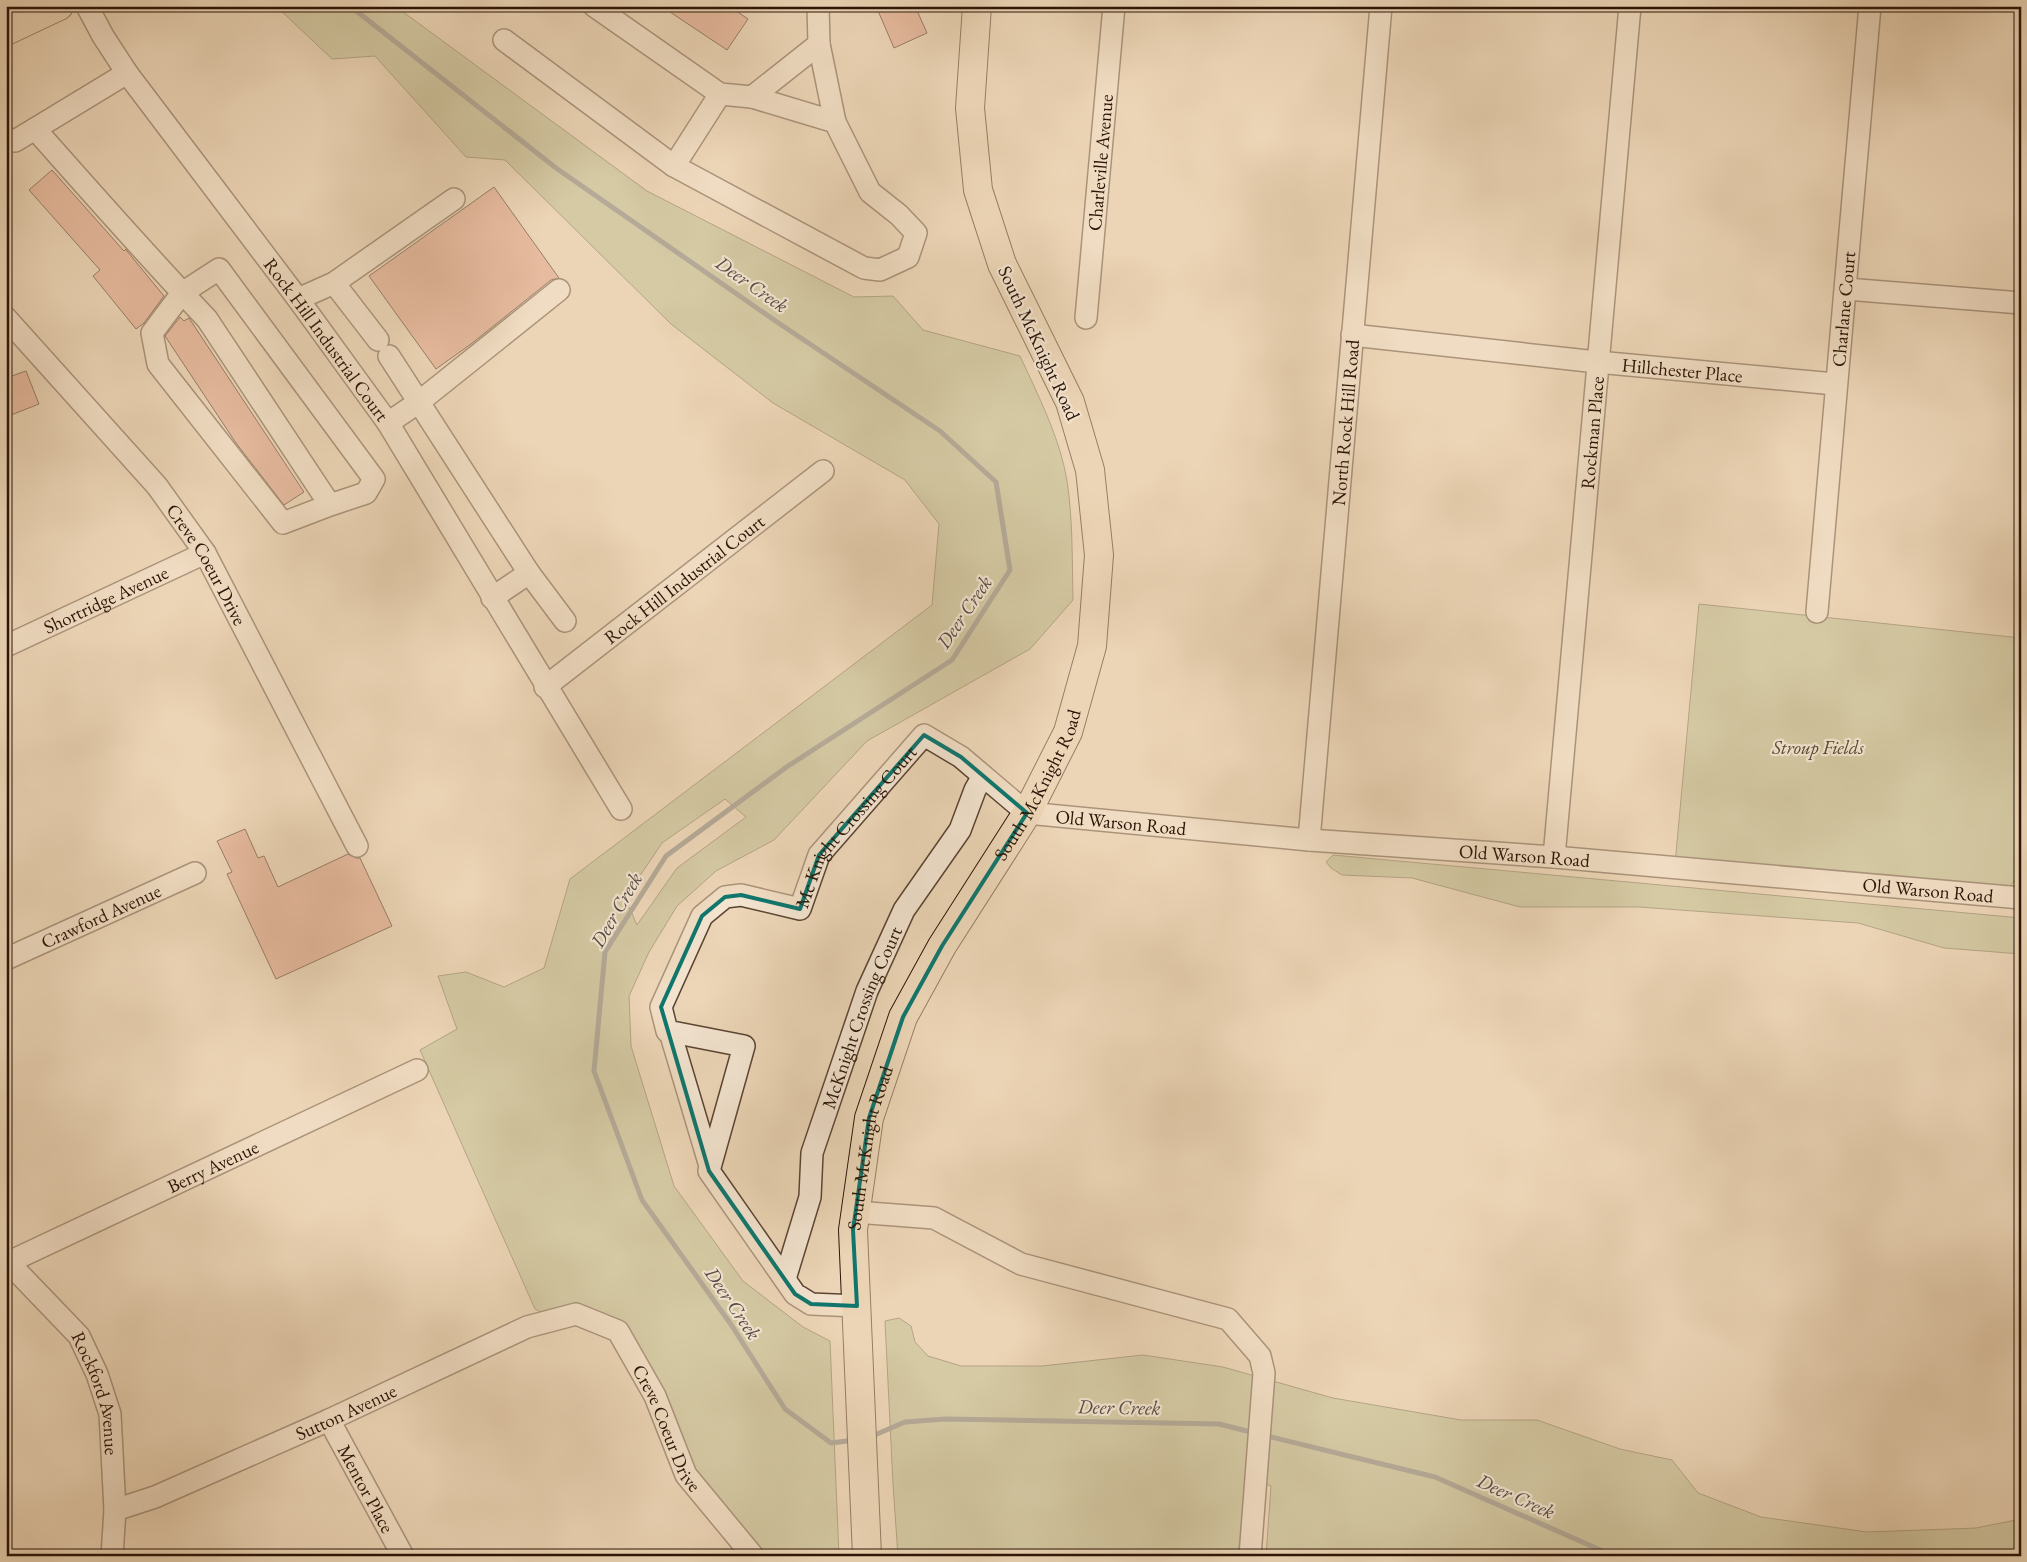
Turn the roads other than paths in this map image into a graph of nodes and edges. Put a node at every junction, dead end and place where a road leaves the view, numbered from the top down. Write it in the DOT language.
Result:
graph roads {
  1 [pos="60,6"];
  2 [pos="87,6"];
  3 [pos="594,6"];
  4 [pos="818,6"];
  5 [pos="977,6"];
  6 [pos="1114,6"];
  7 [pos="1381,6"];
  8 [pos="1630,6"];
  9 [pos="1870,6"];
  10 [pos="30,13"];
  11 [pos="6,31"];
  12 [pos="504,40"];
  13 [pos="819,44"];
  14 [pos="127,73"];
  15 [pos="720,94"];
  16 [pos="752,97"];
  17 [pos="835,122"];
  18 [pos="35,129"];
  19 [pos="6,138"];
  20 [pos="674,166"];
  21 [pos="454,199"];
  22 [pos="334,283"];
  23 [pos="1846,288"];
  24 [pos="559,290"];
  25 [pos="182,293"];
  26 [pos="298,299"];
  27 [pos="2021,304"];
  28 [pos="1086,318"];
  29 [pos="9,327"];
  30 [pos="1352,335"];
  31 [pos="1597,362"];
  32 [pos="1835,384"];
  33 [pos="419,402"];
  34 [pos="388,423"];
  35 [pos="823,471"];
  36 [pos="330,505"];
  37 [pos="205,553"];
  38 [pos="530,573"];
  39 [pos="492,598"];
  40 [pos="1817,612"];
  41 [pos="565,621"];
  42 [pos="6,646"];
  43 [pos="546,687"];
  44 [pos="983,776"];
  45 [pos="620,809"];
  46 [pos="1027,813"];
  47 [pos="1309,840"];
  48 [pos="357,846"];
  49 [pos="1554,858"];
  50 [pos="194,873"];
  51 [pos="2021,898"];
  52 [pos="6,959"];
  53 [pos="670,1032"];
  54 [pos="417,1070"];
  55 [pos="710,1166"];
  56 [pos="856,1212"];
  57 [pos="8,1261"];
  58 [pos="785,1278"];
  59 [pos="857,1306"];
  60 [pos="576,1314"];
  61 [pos="329,1420"];
  62 [pos="115,1510"];
  63 [pos="112,1556"];
  64 [pos="403,1556"];
  65 [pos="753,1556"];
  66 [pos="868,1556"];
  67 [pos="1250,1556"];
  1 -- 10 [label="main road"];
  2 -- 14 [label="street, Rock Hill Industrial Court"];
  3 -- 15 [label="street"];
  4 -- 13 [label="street"];
  5 -- 46 [label="main road, South McKnight Road"];
  6 -- 28 [label="street, Charleville Avenue"];
  7 -- 30 [label="street, North Rock Hill Road"];
  8 -- 31 [label="street, Rockman Place"];
  9 -- 23 [label="street, Charlane Court"];
  10 -- 11 [label="main road"];
  12 -- 20 [label="street"];
  13 -- 16 [label="street"];
  13 -- 17 [label="street"];
  14 -- 18 [label="street"];
  14 -- 26 [label="street, Rock Hill Industrial Court"];
  15 -- 16 [label="street"];
  15 -- 20 [label="street"];
  16 -- 17 [label="street"];
  17 -- 20 [label="street"];
  18 -- 19 [label="street"];
  18 -- 25 [label="street"];
  21 -- 22 [label="street"];
  22 -- 26 [label="street"];
  22 -- 33 [label="street"];
  23 -- 27 [label="street"];
  23 -- 32 [label="street, Charlane Court"];
  24 -- 33 [label="street"];
  25 -- 36 [label="street"];
  25 -- 36 [label="street"];
  25 -- 36 [label="street"];
  26 -- 34 [label="street, Rock Hill Industrial Court"];
  29 -- 37 [label="street, Creve Coeur Drive"];
  30 -- 31 [label="street, Hillchester Place"];
  30 -- 47 [label="street, North Rock Hill Road"];
  31 -- 32 [label="street, Hillchester Place"];
  31 -- 49 [label="street, Rockman Place"];
  32 -- 40 [label="street, Charlane Court"];
  33 -- 34 [label="street"];
  33 -- 38 [label="street"];
  34 -- 39 [label="street, Rock Hill Industrial Court"];
  35 -- 43 [label="street, Rock Hill Industrial Court"];
  37 -- 42 [label="street, Shortridge Avenue"];
  37 -- 48 [label="street, Creve Coeur Drive"];
  38 -- 39 [label="street"];
  38 -- 41 [label="street"];
  39 -- 43 [label="street, Rock Hill Industrial Court"];
  43 -- 45 [label="street, Rock Hill Industrial Court"];
  44 -- 46 [label="street, Mc Knight Crossing Court"];
  44 -- 53 [label="street, Mc Knight Crossing Court"];
  44 -- 58 [label="street, McKnight Crossing Court"];
  46 -- 47 [label="street, Old Warson Road"];
  46 -- 56 [label="main road, South McKnight Road"];
  47 -- 49 [label="street, Old Warson Road"];
  49 -- 51 [label="street, Old Warson Road"];
  50 -- 52 [label="street, Crawford Avenue"];
  53 -- 55 [label="street, Mc Knight Crossing Court"];
  53 -- 55 [label="street"];
  54 -- 57 [label="street, Berry Avenue"];
  55 -- 58 [label="street, Mc Knight Crossing Court"];
  56 -- 59 [label="main road, South McKnight Road"];
  56 -- 67 [label="street"];
  57 -- 62 [label="street, Rockford Avenue"];
  58 -- 59 [label="street, Mc Knight Crossing Court"];
  59 -- 66 [label="main road, South McKnight Road"];
  60 -- 61 [label="street, Sutton Avenue"];
  60 -- 65 [label="street, Creve Coeur Drive"];
  61 -- 62 [label="street, Sutton Avenue"];
  61 -- 64 [label="street, Mentor Place"];
  62 -- 63 [label="street, Rockford Avenue"];
}
